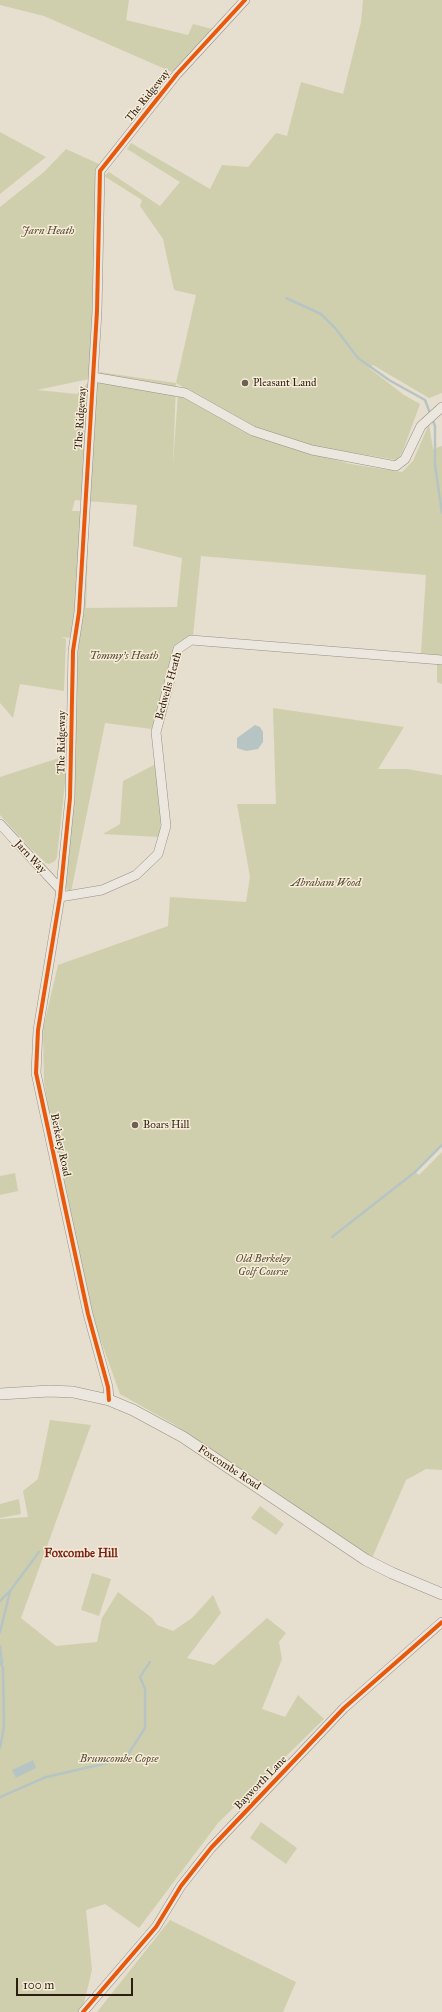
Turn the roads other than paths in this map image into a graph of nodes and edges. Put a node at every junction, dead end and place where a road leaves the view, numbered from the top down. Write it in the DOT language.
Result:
graph roads {
  1 [pos="245,0"];
  2 [pos="93,377"];
  3 [pos="442,407"];
  4 [pos="442,660"];
  5 [pos="0,824"];
  6 [pos="61,893"];
  7 [pos="0,1394"];
  8 [pos="109,1400"];
  9 [pos="442,1594"];
  10 [pos="442,1622"];
  11 [pos="83,2012"];
  1 -- 2 [label="street, The Ridgeway"];
  2 -- 3 [label="street"];
  2 -- 6 [label="street, The Ridgeway"];
  4 -- 6 [label="street, Bedwells Heath"];
  5 -- 6 [label="street, Jarn Way"];
  6 -- 8 [label="street, Berkeley Road"];
  7 -- 8 [label="street, Foxcombe Road"];
  8 -- 9 [label="street, Foxcombe Road"];
  10 -- 11 [label="street, Bayworth Lane"];
}
